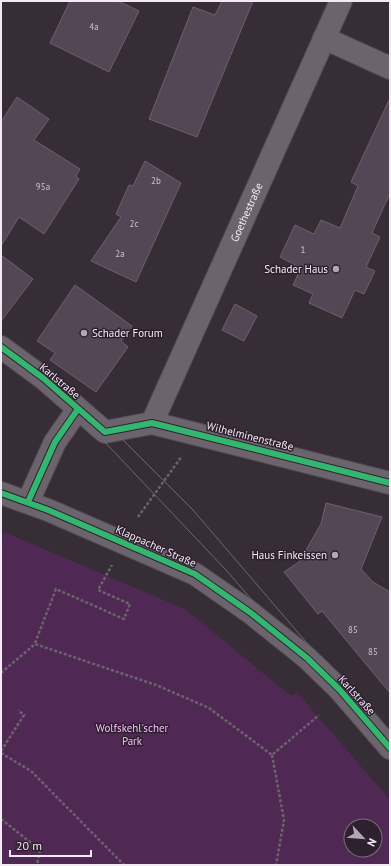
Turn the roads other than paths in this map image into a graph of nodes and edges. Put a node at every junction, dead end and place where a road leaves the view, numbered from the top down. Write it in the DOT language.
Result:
graph roads {
  1 [pos="341,1"];
  2 [pos="324,38"];
  3 [pos="390,68"];
  4 [pos="1,347"];
  5 [pos="78,409"];
  6 [pos="152,423"];
  7 [pos="104,432"];
  8 [pos="390,483"];
  9 [pos="1,493"];
  10 [pos="28,502"];
  11 [pos="307,658"];
  12 [pos="390,748"];
  1 -- 2 [label="street, Goethestraße"];
  2 -- 3 [label="street"];
  2 -- 6 [label="street, Goethestraße"];
  4 -- 5 [label="street, Karlstraße"];
  5 -- 7 [label="street, Karlstraße"];
  5 -- 10 [label="street"];
  6 -- 7 [label="street, Wilhelminenstraße"];
  6 -- 8 [label="street, Wilhelminenstraße"];
  9 -- 10 [label="street, Klappacher Straße"];
  10 -- 11 [label="street, Klappacher Straße"];
  11 -- 12 [label="street, Karlstraße"];
}
